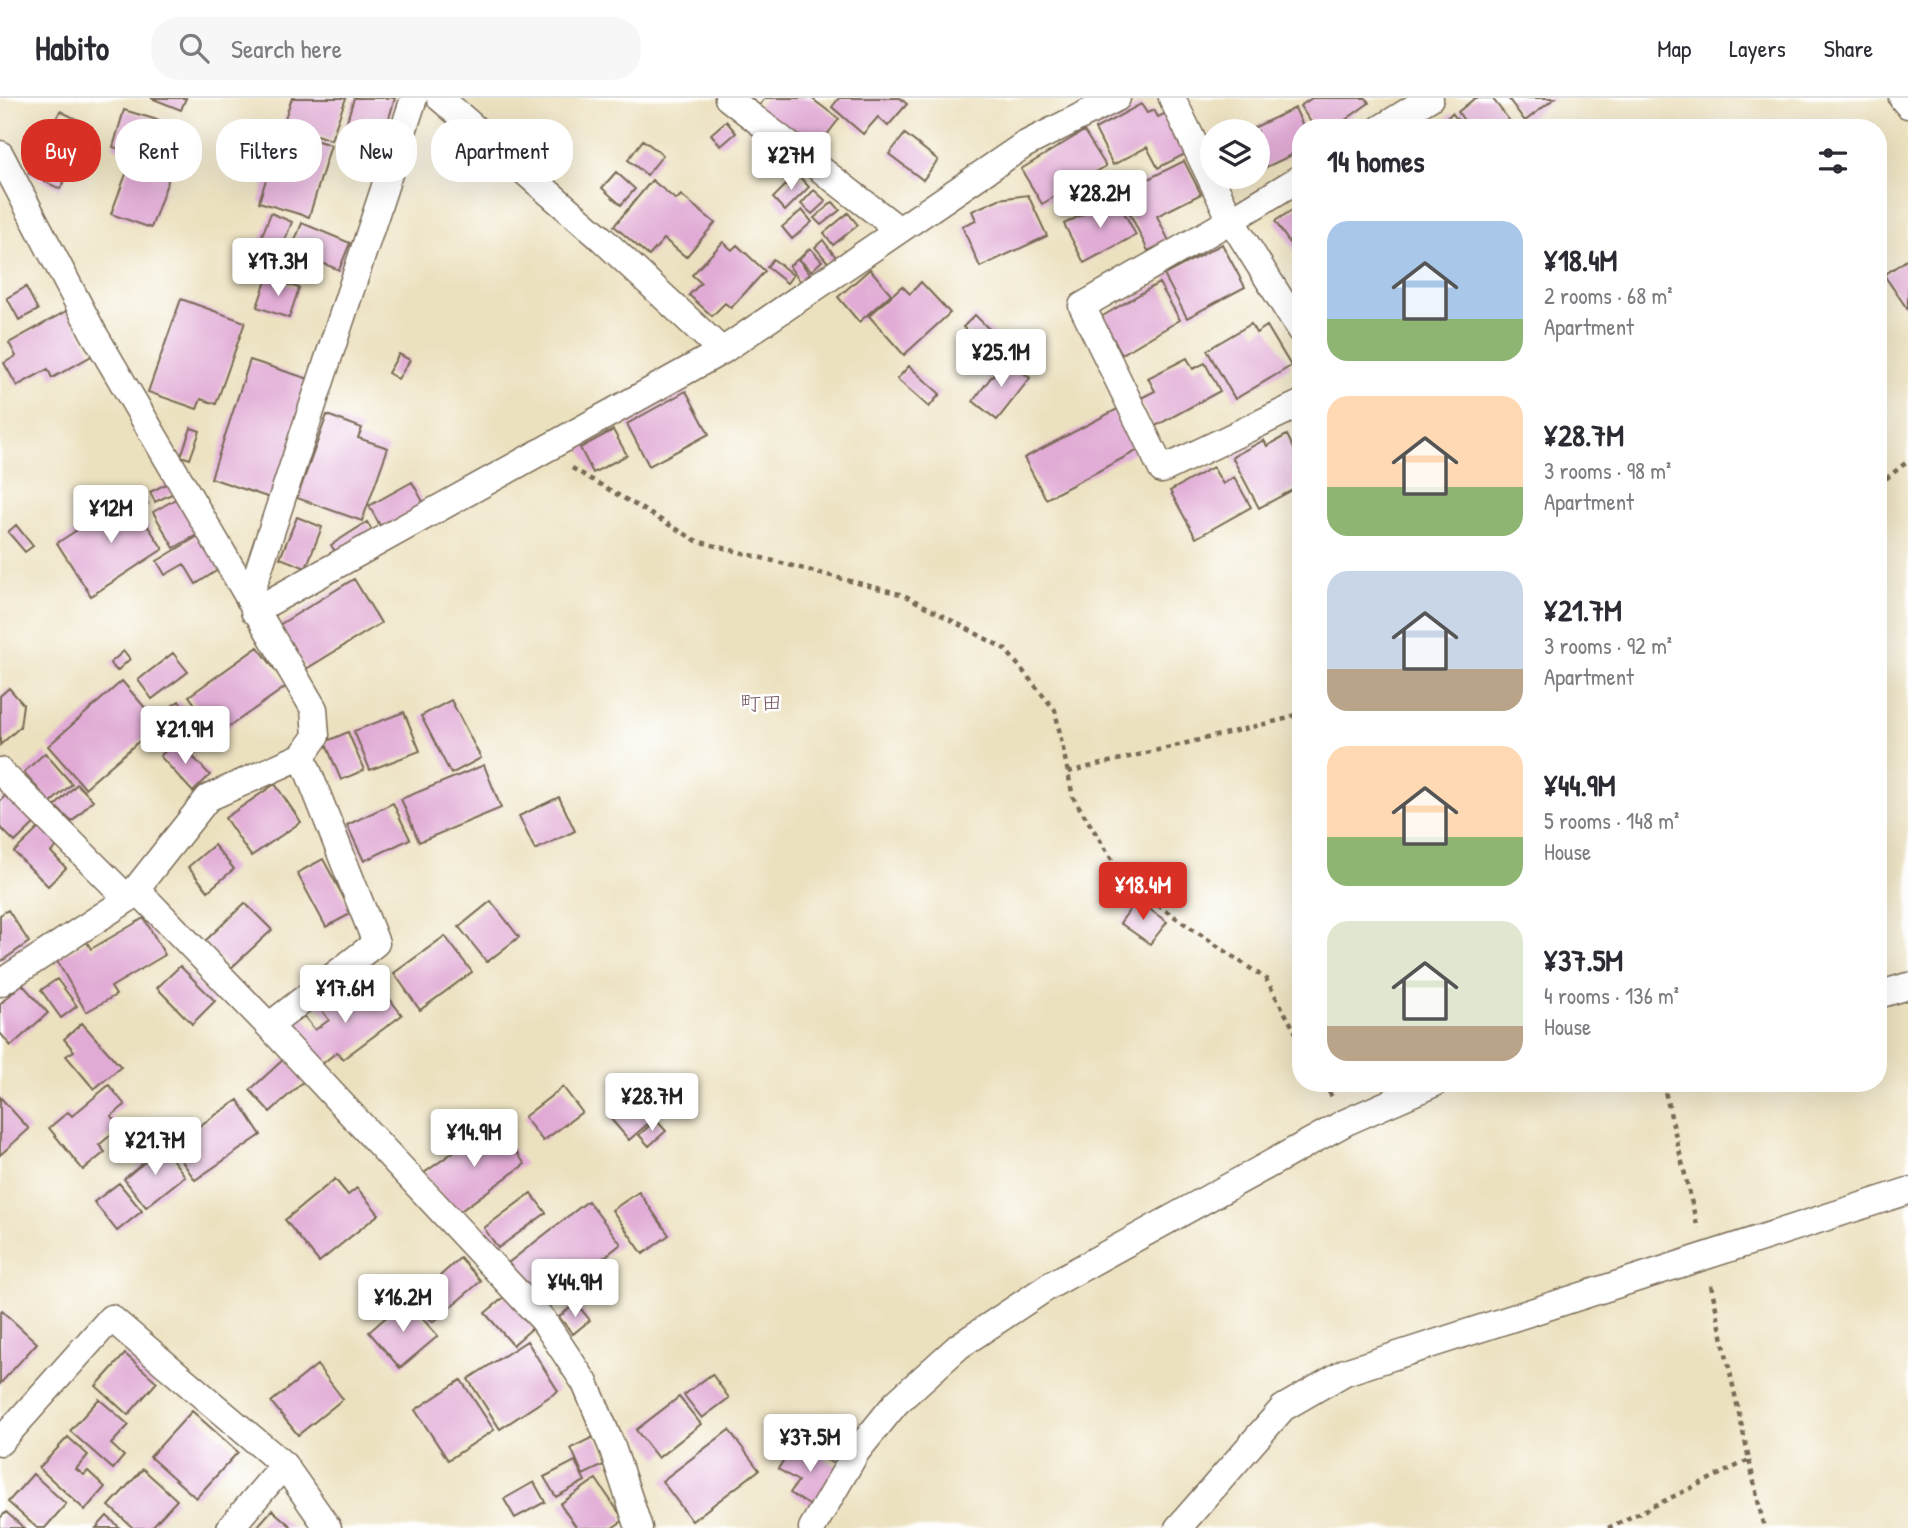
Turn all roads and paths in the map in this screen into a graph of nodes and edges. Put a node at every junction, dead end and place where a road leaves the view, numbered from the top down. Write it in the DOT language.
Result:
graph roads {
  1 [pos="414,98"];
  2 [pos="440,98"];
  3 [pos="728,98"];
  4 [pos="1116,98"];
  5 [pos="1172,98"];
  6 [pos="1430,98"];
  7 [pos="1902,98"];
  8 [pos="1908,105"];
  9 [pos="1396,119"];
  10 [pos="0,155"];
  11 [pos="1292,183"];
  12 [pos="1231,220"];
  13 [pos="898,229"];
  14 [pos="1292,317"];
  15 [pos="722,351"];
  16 [pos="1292,408"];
  17 [pos="543,451"];
  18 [pos="1908,461"];
  19 [pos="1887,478"];
  20 [pos="251,605"];
  21 [pos="1292,716"];
  22 [pos="302,756"];
  23 [pos="0,771"];
  24 [pos="1068,772"];
  25 [pos="132,894"];
  26 [pos="0,983"];
  27 [pos="1908,986"];
  28 [pos="1887,992"];
  29 [pos="269,1026"];
  30 [pos="1292,1026"];
  31 [pos="1414,1092"];
  32 [pos="1665,1092"];
  33 [pos="1908,1191"];
  34 [pos="1705,1256"];
  35 [pos="0,1442"];
  36 [pos="1749,1460"];
  37 [pos="284,1465"];
  38 [pos="230,1528"];
  39 [pos="328,1528"];
  40 [pos="639,1528"];
  41 [pos="812,1528"];
  42 [pos="1178,1528"];
  43 [pos="1608,1528"];
  44 [pos="1764,1528"];
  1 -- 20 [label="street"];
  2 -- 15 [label="street"];
  3 -- 13 [label="street"];
  4 -- 13 [label="street"];
  5 -- 12 [label="street"];
  6 -- 9 [label="street"];
  7 -- 8 [label="street"];
  10 -- 20 [label="street"];
  11 -- 12 [label="street"];
  12 -- 14 [label="street"];
  12 -- 16 [label="street"];
  13 -- 15 [label="street"];
  15 -- 17 [label="street"];
  17 -- 20 [label="street"];
  17 -- 24 [label="path"];
  18 -- 19 [label="path"];
  20 -- 22 [label="street"];
  21 -- 24 [label="path"];
  22 -- 25 [label="street"];
  22 -- 29 [label="street"];
  23 -- 25 [label="street"];
  24 -- 30 [label="path"];
  25 -- 26 [label="street"];
  25 -- 29 [label="street"];
  27 -- 28 [label="street"];
  29 -- 40 [label="street"];
  31 -- 41 [label="street"];
  32 -- 34 [label="path"];
  33 -- 34 [label="street"];
  34 -- 36 [label="path"];
  34 -- 42 [label="street"];
  35 -- 37 [label="street"];
  36 -- 43 [label="path"];
  36 -- 44 [label="path"];
  37 -- 38 [label="street"];
  37 -- 39 [label="street"];
}
